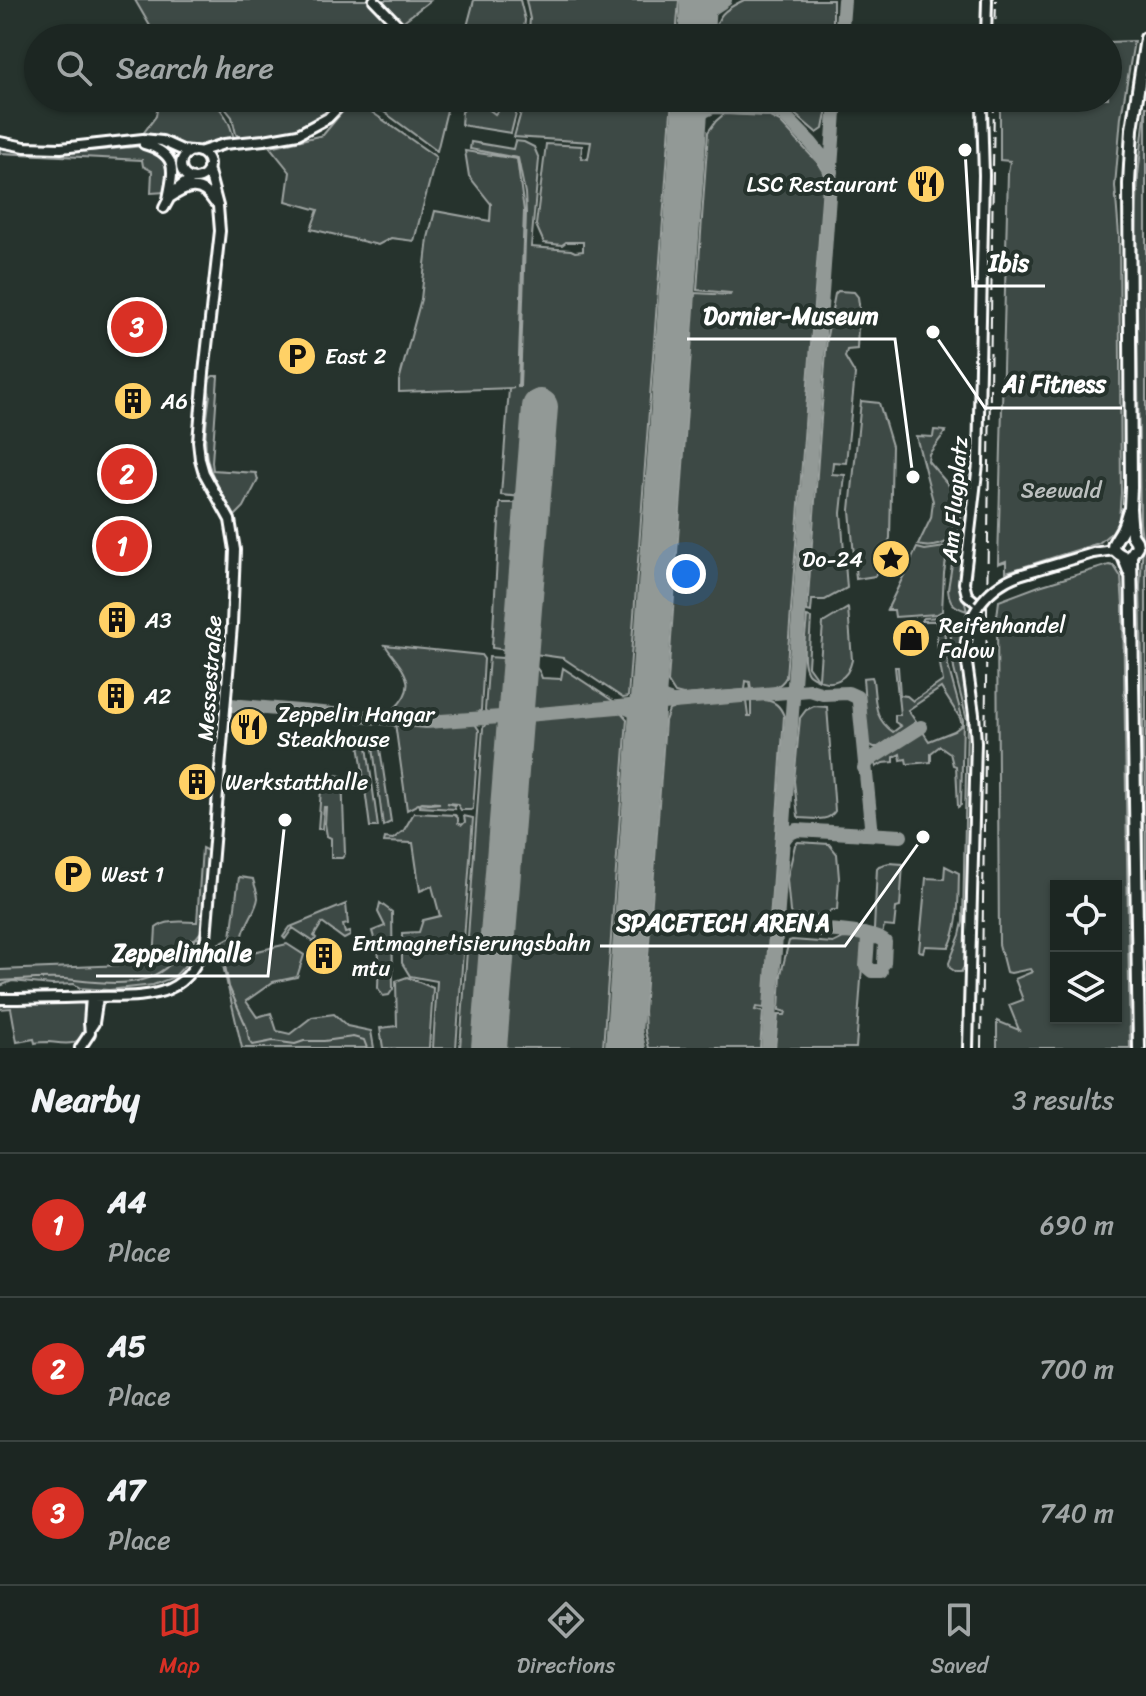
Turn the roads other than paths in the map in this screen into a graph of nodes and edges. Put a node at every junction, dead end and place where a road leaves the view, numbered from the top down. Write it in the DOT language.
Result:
graph roads {
  1 [pos="374,0"];
  2 [pos="987,0"];
  3 [pos="397,24"];
  4 [pos="986,24"];
  5 [pos="1146,38"];
  6 [pos="334,112"];
  7 [pos="981,112"];
  8 [pos="154,141"];
  9 [pos="0,142"];
  10 [pos="61,148"];
  11 [pos="217,148"];
  12 [pos="196,151"];
  13 [pos="182,165"];
  14 [pos="208,165"];
  15 [pos="194,179"];
  16 [pos="214,194"];
  17 [pos="166,203"];
  18 [pos="220,217"];
  19 [pos="1130,508"];
  20 [pos="1132,535"];
  21 [pos="1120,547"];
  22 [pos="979,605"];
  23 [pos="95,997"];
  24 [pos="0,999"];
  25 [pos="80,1048"];
  26 [pos="968,1048"];
  27 [pos="1139,1048"];
  1 -- 3 [label="street"];
  2 -- 4 [label="street"];
  5 -- 19 [label="main road"];
  6 -- 11 [label="street"];
  7 -- 22 [label="street, Am Flugplatz"];
  8 -- 10 [label="street"];
  8 -- 12 [label="street"];
  8 -- 13 [label="street"];
  9 -- 10 [label="street"];
  10 -- 17 [label="street"];
  11 -- 12 [label="street"];
  11 -- 14 [label="street"];
  12 -- 13 [label="street"];
  12 -- 14 [label="street"];
  13 -- 15 [label="street"];
  13 -- 17 [label="street"];
  14 -- 15 [label="street"];
  14 -- 16 [label="street, Messestraße"];
  15 -- 16 [label="street"];
  15 -- 17 [label="street"];
  16 -- 18 [label="street, Messestraße"];
  17 -- 18 [label="street"];
  18 -- 23 [label="street, Messestraße"];
  19 -- 20 [label="main road"];
  19 -- 21 [label="main road"];
  20 -- 21 [label="main road"];
  20 -- 21 [label="main road"];
  21 -- 22 [label="street, bridge"];
  21 -- 27 [label="main road"];
  22 -- 26 [label="street"];
  23 -- 24 [label="street, Messestraße"];
  23 -- 25 [label="street"];
}
